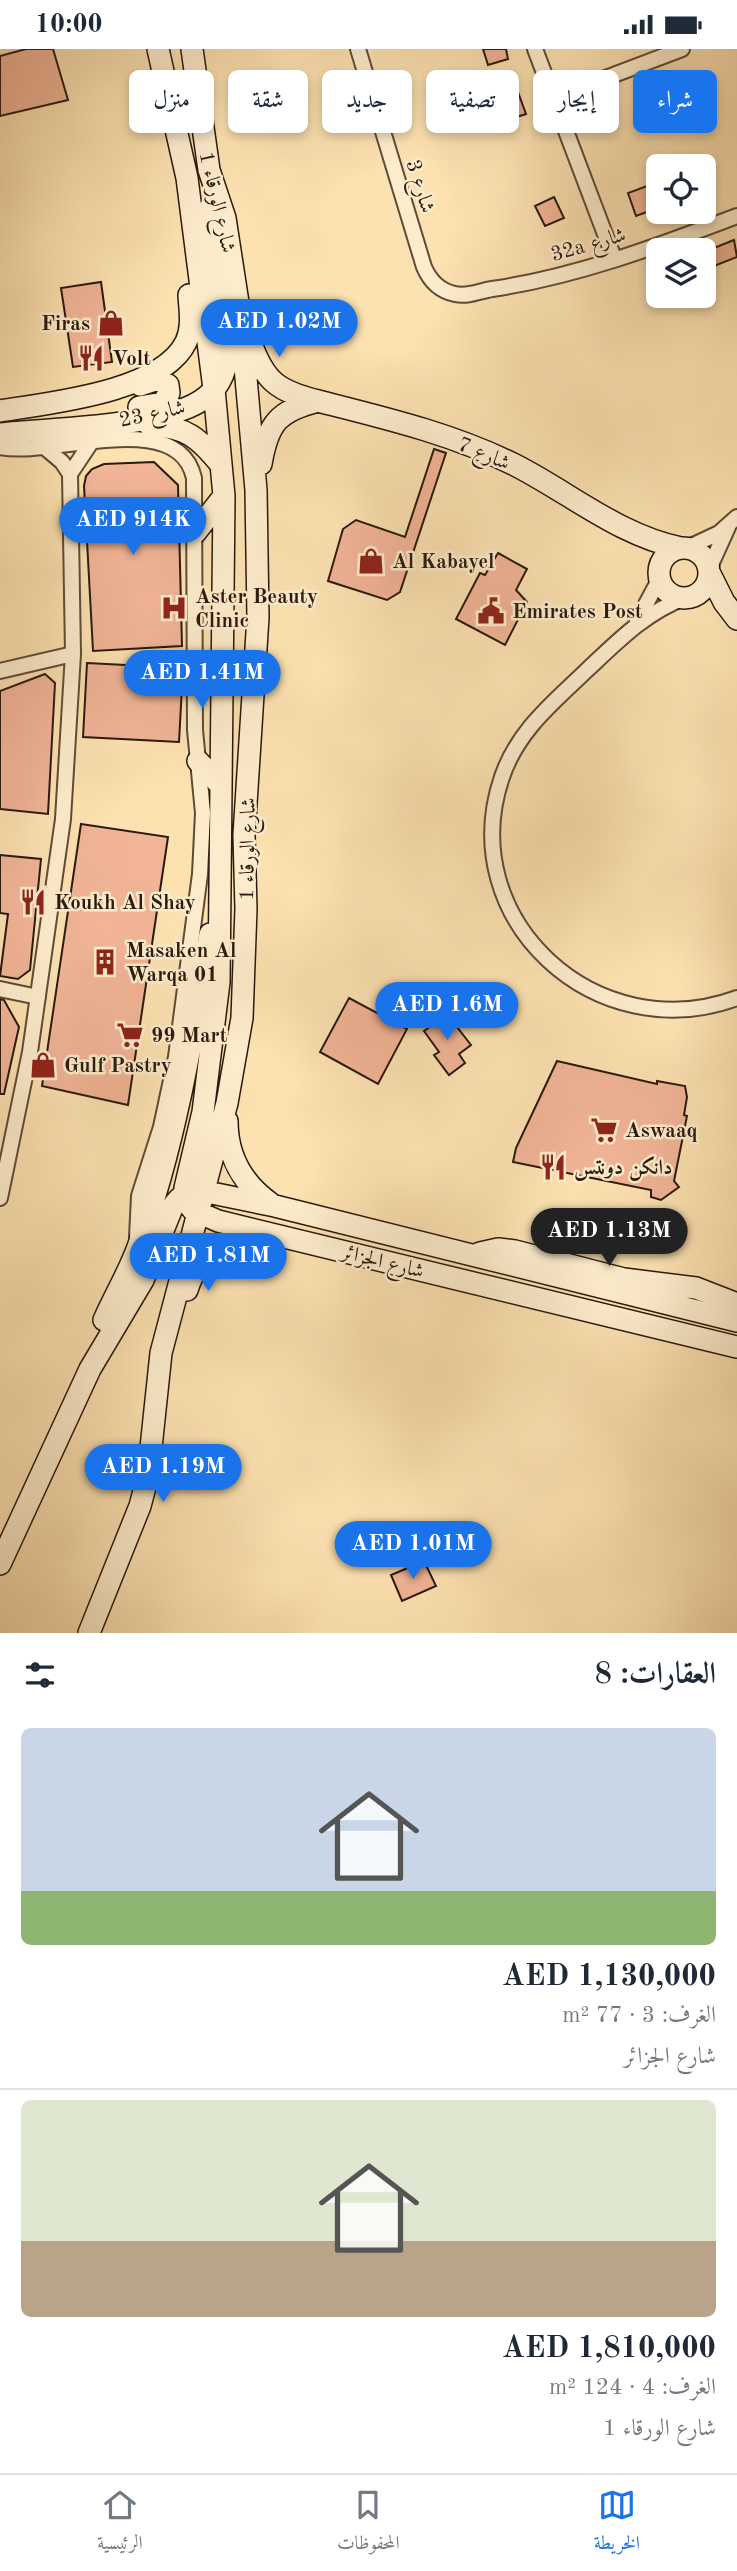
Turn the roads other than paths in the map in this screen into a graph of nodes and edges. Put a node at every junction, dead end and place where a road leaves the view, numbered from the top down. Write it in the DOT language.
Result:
graph roads {
  1 [pos="158,49"];
  2 [pos="192,49"];
  3 [pos="358,49"];
  4 [pos="535,49"];
  5 [pos="682,49"];
  6 [pos="543,70"];
  7 [pos="619,73"];
  8 [pos="566,133"];
  9 [pos="187,178"];
  10 [pos="213,182"];
  11 [pos="737,216"];
  12 [pos="614,258"];
  13 [pos="488,290"];
  14 [pos="241,322"];
  15 [pos="214,389"];
  16 [pos="80,399"];
  17 [pos="319,401"];
  18 [pos="0,411"];
  19 [pos="109,422"];
  20 [pos="10,433"];
  21 [pos="90,443"];
  22 [pos="43,446"];
  23 [pos="0,447"];
  24 [pos="221,465"];
  25 [pos="70,474"];
  26 [pos="256,490"];
  27 [pos="224,496"];
  28 [pos="733,522"];
  29 [pos="195,533"];
  30 [pos="636,536"];
  31 [pos="684,548"];
  32 [pos="709,570"];
  33 [pos="659,577"];
  34 [pos="685,598"];
  35 [pos="733,616"];
  36 [pos="632,627"];
  37 [pos="73,654"];
  38 [pos="0,671"];
  39 [pos="198,761"];
  40 [pos="221,786"];
  41 [pos="220,873"];
  42 [pos="0,989"];
  43 [pos="38,997"];
  44 [pos="737,998"];
  45 [pos="227,1103"];
  46 [pos="194,1193"];
  47 [pos="0,1198"];
  48 [pos="275,1206"];
  49 [pos="198,1215"];
  50 [pos="169,1216"];
  51 [pos="264,1232"];
  52 [pos="139,1246"];
  53 [pos="471,1256"];
  54 [pos="737,1304"];
  55 [pos="737,1321"];
  56 [pos="737,1347"];
  57 [pos="161,1353"];
  58 [pos="51,1453"];
  59 [pos="0,1564"];
  60 [pos="89,1633"];
  1 -- 9 [label="street, شارع الورقاء 1"];
  2 -- 10 [label="street, شارع الورقاء 1"];
  3 -- 13 [label="street, شارع 3"];
  4 -- 6 [label="street"];
  5 -- 7 [label="street"];
  8 -- 12 [label="street"];
  9 -- 15 [label="street, شارع الورقاء 1"];
  9 -- 16 [label="street, شارع 23"];
  10 -- 14 [label="street, شارع الورقاء 1"];
  10 -- 15 [label="street"];
  11 -- 12 [label="street, 32a شارع"];
  12 -- 13 [label="street, 32a شارع"];
  14 -- 17 [label="street, شارع 7"];
  14 -- 26 [label="street, شارع الورقاء 1"];
  15 -- 19 [label="street, شارع 23"];
  15 -- 24 [label="street, شارع الورقاء 1"];
  16 -- 18 [label="street, شارع 23"];
  16 -- 20 [label="street"];
  17 -- 26 [label="street"];
  17 -- 30 [label="street, شارع 7"];
  19 -- 20 [label="street, شارع 23"];
  19 -- 24 [label="street"];
  21 -- 22 [label="street"];
  21 -- 25 [label="street"];
  21 -- 29 [label="street"];
  22 -- 23 [label="street"];
  22 -- 25 [label="street"];
  24 -- 27 [label="street, شارع الورقاء 1"];
  25 -- 37 [label="street"];
  26 -- 45 [label="street, شارع الورقاء 1"];
  27 -- 29 [label="street"];
  27 -- 40 [label="street, شارع الورقاء 1"];
  28 -- 31 [label="street"];
  28 -- 32 [label="street"];
  29 -- 39 [label="street"];
  30 -- 31 [label="street, شارع 7"];
  30 -- 33 [label="street, شارع 7"];
  31 -- 32 [label="street"];
  31 -- 33 [label="street"];
  32 -- 34 [label="street"];
  32 -- 35 [label="street"];
  33 -- 34 [label="street"];
  33 -- 36 [label="street"];
  34 -- 35 [label="street"];
  34 -- 36 [label="street"];
  36 -- 44 [label="street"];
  37 -- 38 [label="street"];
  37 -- 43 [label="street"];
  39 -- 40 [label="street"];
  39 -- 52 [label="street"];
  40 -- 41 [label="street, شارع الورقاء 1"];
  41 -- 46 [label="street, شارع الورقاء 1"];
  41 -- 52 [label="street"];
  42 -- 43 [label="street"];
  43 -- 47 [label="street"];
  45 -- 46 [label="street, شارع الورقاء 1"];
  45 -- 48 [label="street"];
  46 -- 48 [label="street, شارع الجزائر"];
  46 -- 49 [label="street"];
  46 -- 50 [label="street, شارع الورقاء 1"];
  48 -- 53 [label="street, شارع الجزائر"];
  49 -- 51 [label="street, شارع الجزائر"];
  49 -- 57 [label="street"];
  50 -- 57 [label="street"];
  50 -- 58 [label="street, شارع الورقاء 1"];
  51 -- 56 [label="street, شارع الجزائر"];
  51 -- 57 [label="street"];
  52 -- 58 [label="street"];
  53 -- 54 [label="street"];
  53 -- 55 [label="street, شارع الجزائر"];
  57 -- 60 [label="street"];
  58 -- 59 [label="street, شارع الورقاء 1"];
}
